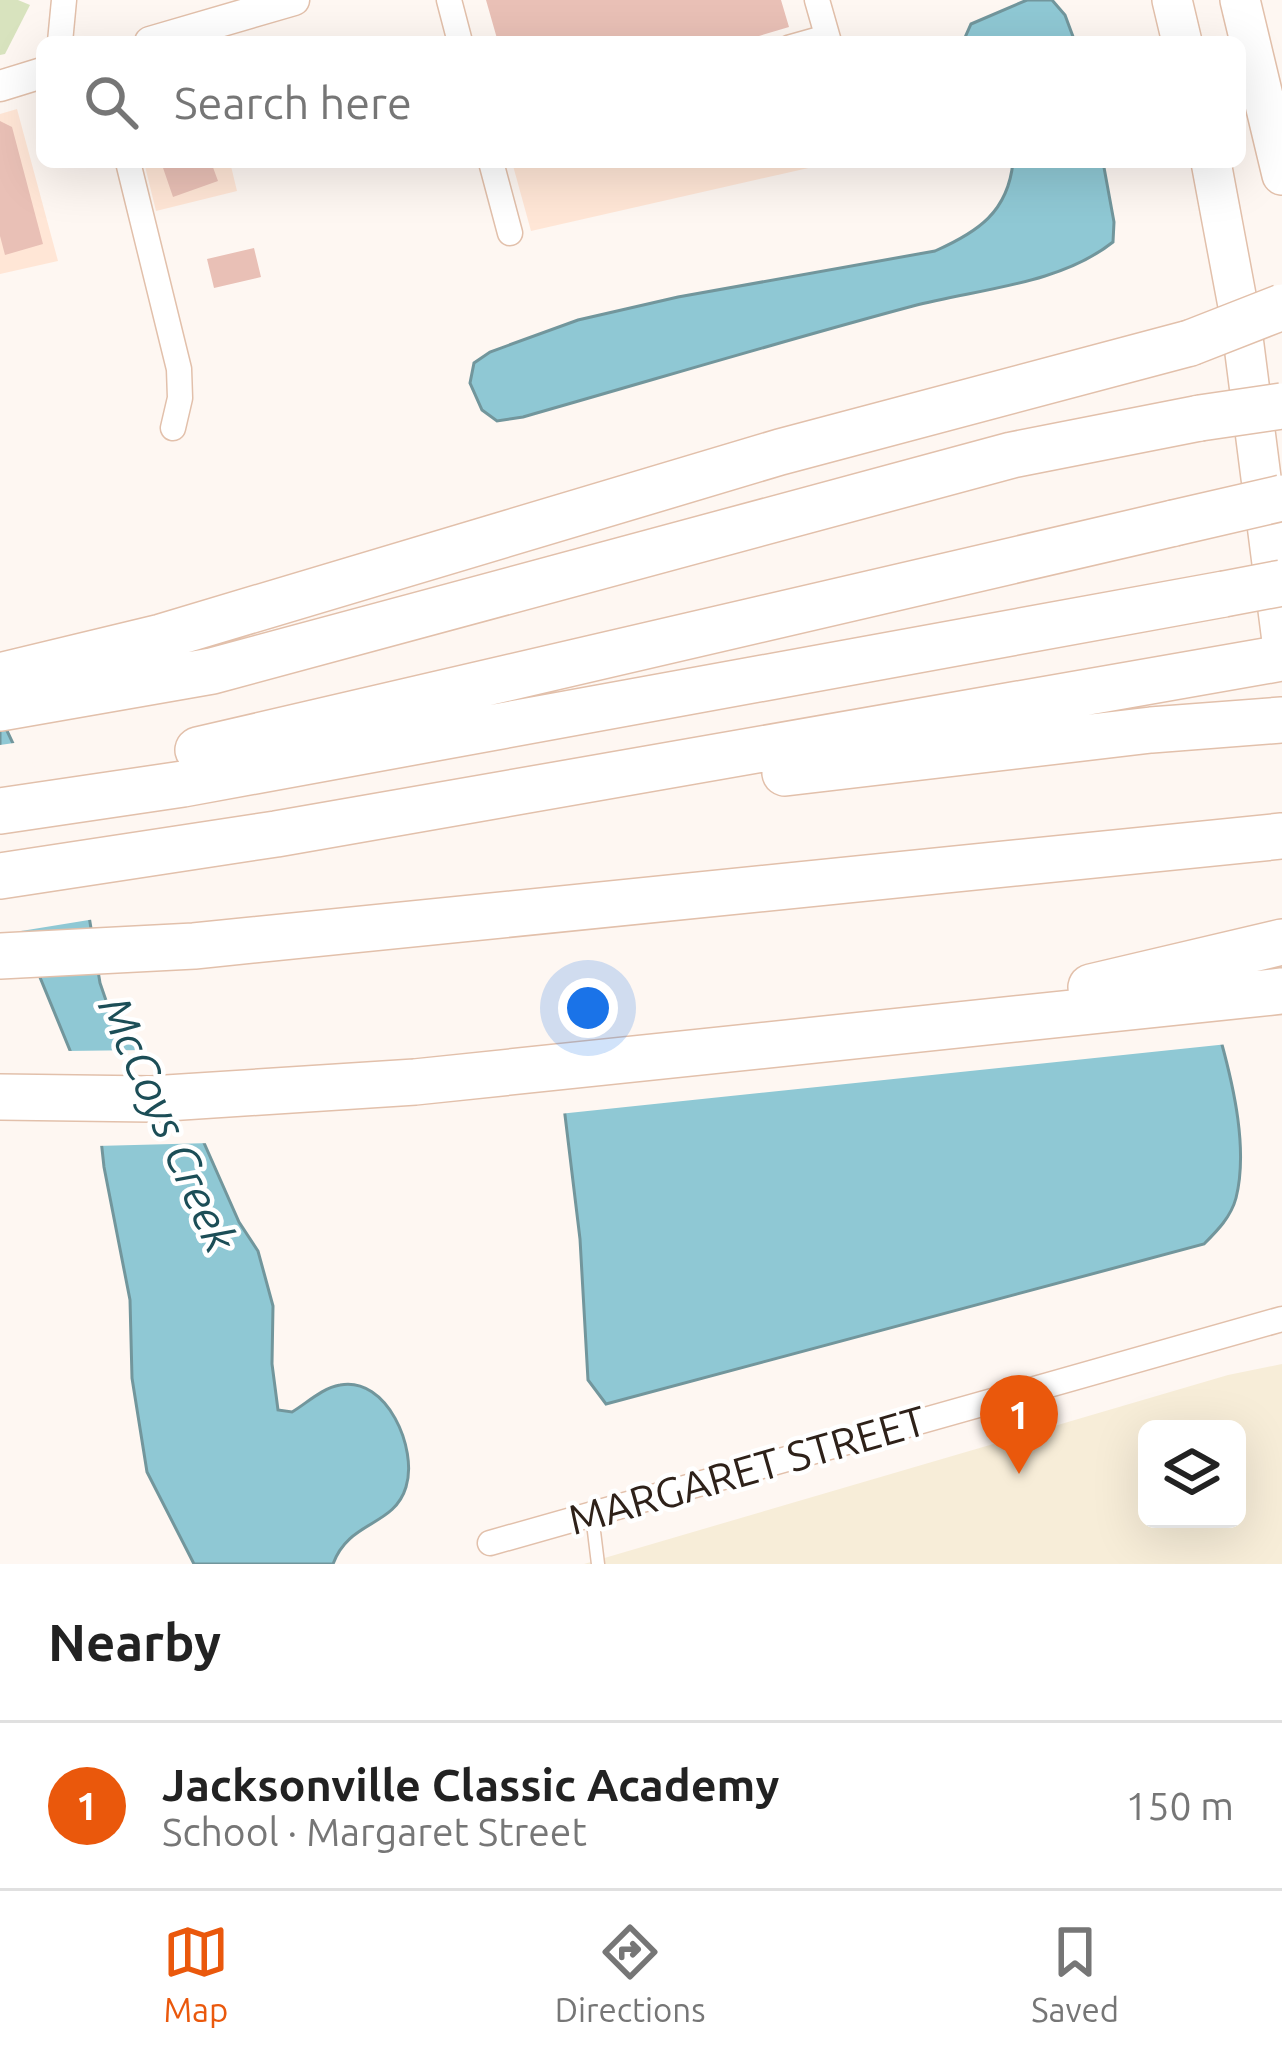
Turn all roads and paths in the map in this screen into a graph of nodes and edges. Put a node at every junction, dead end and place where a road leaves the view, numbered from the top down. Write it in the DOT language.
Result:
graph roads {
  1 [pos="64,0"];
  2 [pos="294,0"];
  3 [pos="449,0"];
  4 [pos="817,0"];
  5 [pos="1172,0"];
  6 [pos="1240,0"];
  7 [pos="60,36"];
  8 [pos="171,36"];
  9 [pos="458,36"];
  10 [pos="827,36"];
  11 [pos="1181,36"];
  12 [pos="36,76"];
  13 [pos="0,86"];
  14 [pos="129,168"];
  15 [pos="493,168"];
  16 [pos="1212,168"];
  17 [pos="1282,175"];
  18 [pos="510,233"];
  19 [pos="1282,308"];
  20 [pos="1282,320"];
  21 [pos="1190,343"];
  22 [pos="1282,406"];
  23 [pos="173,428"];
  24 [pos="1282,498"];
  25 [pos="1282,583"];
  26 [pos="1282,641"];
  27 [pos="1282,658"];
  28 [pos="0,676"];
  29 [pos="0,707"];
  30 [pos="1262,720"];
  31 [pos="245,756"];
  32 [pos="0,785"];
  33 [pos="0,811"];
  34 [pos="276,833"];
  35 [pos="1282,836"];
  36 [pos="0,876"];
  37 [pos="1282,942"];
  38 [pos="0,956"];
  39 [pos="1282,991"];
  40 [pos="901,1031"];
  41 [pos="0,1097"];
  42 [pos="1282,1319"];
  43 [pos="592,1514"];
  44 [pos="490,1544"];
  45 [pos="598,1564"];
  1 -- 7 [label="street"];
  2 -- 8 [label="street"];
  3 -- 9 [label="street"];
  4 -- 10 [label="street"];
  5 -- 11 [label="main road"];
  6 -- 17 [label="main road"];
  12 -- 13 [label="street"];
  14 -- 23 [label="street"];
  15 -- 18 [label="street"];
  16 -- 26 [label="main road"];
  19 -- 21 [label="highway, bridge"];
  20 -- 21 [label="highway, bridge"];
  21 -- 28 [label="highway"];
  22 -- 29 [label="highway, bridge"];
  24 -- 31 [label="highway, bridge"];
  25 -- 31 [label="highway, bridge"];
  27 -- 34 [label="highway"];
  30 -- 34 [label="highway"];
  31 -- 32 [label="highway"];
  31 -- 33 [label="highway"];
  34 -- 36 [label="highway"];
  35 -- 38 [label="highway"];
  37 -- 40 [label="highway"];
  39 -- 40 [label="highway"];
  40 -- 41 [label="highway"];
  42 -- 43 [label="street, MARGARET STREET"];
  43 -- 44 [label="street, MARGARET STREET"];
  43 -- 45 [label="lane"];
}
